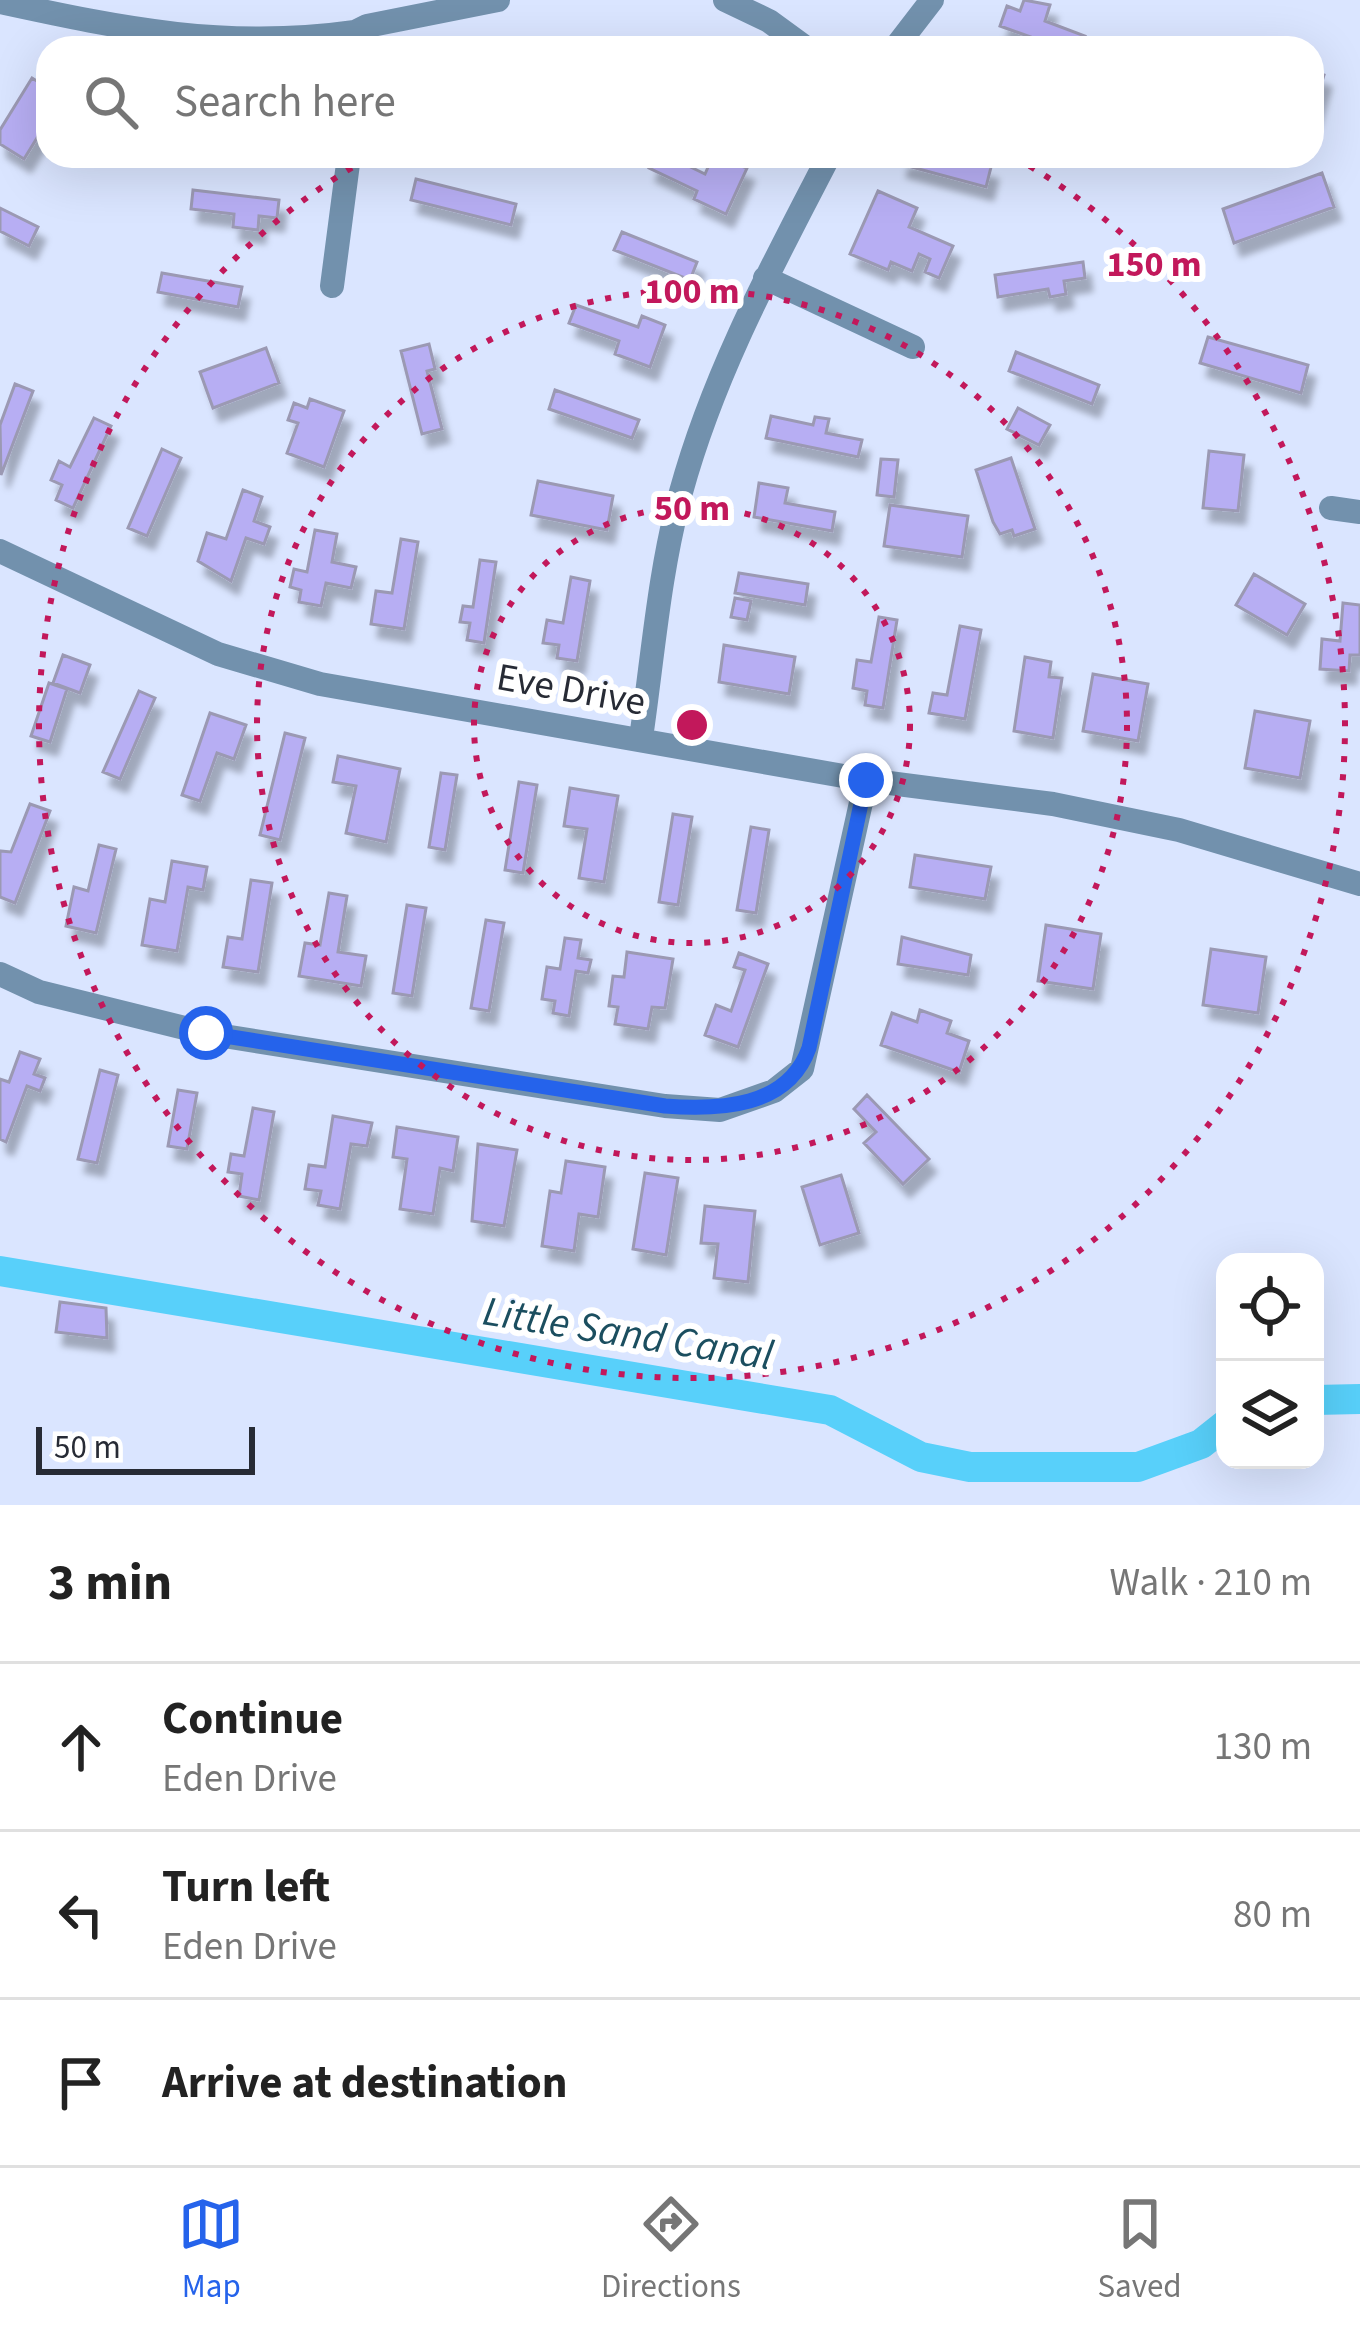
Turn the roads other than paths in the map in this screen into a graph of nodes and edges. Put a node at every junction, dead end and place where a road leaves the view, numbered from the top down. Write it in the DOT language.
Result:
graph roads {
  1 [pos="498,0"];
  2 [pos="725,0"];
  3 [pos="932,0"];
  4 [pos="0,2"];
  5 [pos="175,36"];
  6 [pos="369,36"];
  7 [pos="790,36"];
  8 [pos="905,36"];
  9 [pos="348,168"];
  10 [pos="823,168"];
  11 [pos="765,278"];
  12 [pos="332,286"];
  13 [pos="913,347"];
  14 [pos="1331,508"];
  15 [pos="1360,512"];
  16 [pos="0,551"];
  17 [pos="641,738"];
  18 [pos="866,780"];
  19 [pos="1360,884"];
  20 [pos="0,974"];
  1 -- 6 [label="street"];
  2 -- 7 [label="street"];
  3 -- 8 [label="street"];
  4 -- 5 [label="street"];
  9 -- 12 [label="street"];
  10 -- 11 [label="street"];
  11 -- 13 [label="street"];
  11 -- 17 [label="street"];
  14 -- 15 [label="street"];
  16 -- 17 [label="street, Eve Drive"];
  17 -- 18 [label="street, Eve Drive"];
  18 -- 19 [label="street, Eve Drive"];
  18 -- 20 [label="street"];
}
